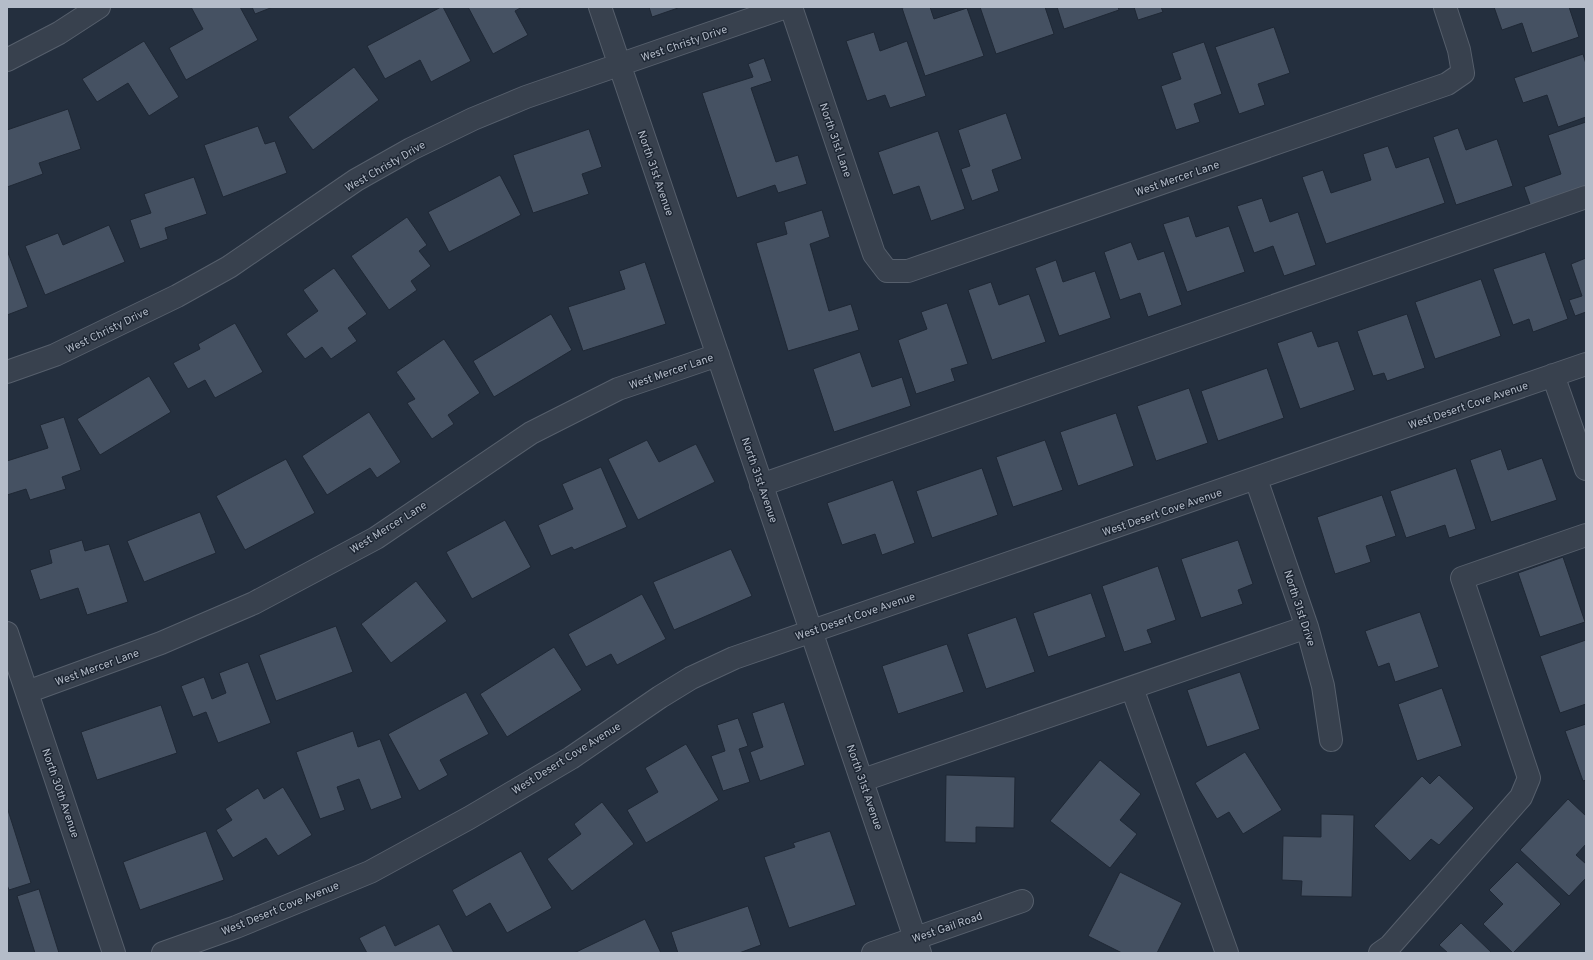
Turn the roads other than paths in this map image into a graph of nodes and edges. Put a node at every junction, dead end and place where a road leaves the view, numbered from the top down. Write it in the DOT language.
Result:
graph roads {
  1 [pos="99,7"];
  2 [pos="600,7"];
  3 [pos="786,7"];
  4 [pos="791,7"];
  5 [pos="1445,7"];
  6 [pos="7,60"];
  7 [pos="620,65"];
  8 [pos="1586,197"];
  9 [pos="886,271"];
  10 [pos="718,355"];
  11 [pos="1586,364"];
  12 [pos="7,372"];
  13 [pos="1553,375"];
  14 [pos="1586,469"];
  15 [pos="1256,479"];
  16 [pos="761,485"];
  17 [pos="1586,535"];
  18 [pos="1307,627"];
  19 [pos="812,631"];
  20 [pos="7,633"];
  21 [pos="1132,688"];
  22 [pos="27,692"];
  23 [pos="1331,740"];
  24 [pos="863,780"];
  25 [pos="1022,901"];
  26 [pos="918,946"];
  27 [pos="114,953"];
  28 [pos="163,953"];
  29 [pos="872,953"];
  30 [pos="1227,953"];
  31 [pos="1380,953"];
  1 -- 6 [label="street"];
  2 -- 7 [label="street, North 31st Avenue"];
  3 -- 7 [label="street, West Christy Drive"];
  4 -- 9 [label="street, North 31st Lane"];
  5 -- 9 [label="street, West Mercer Lane"];
  7 -- 10 [label="street, North 31st Avenue"];
  7 -- 12 [label="street, West Christy Drive"];
  8 -- 16 [label="street"];
  10 -- 16 [label="street, North 31st Avenue"];
  10 -- 22 [label="street, West Mercer Lane"];
  11 -- 13 [label="street, West Desert Cove Avenue"];
  13 -- 14 [label="street"];
  13 -- 15 [label="street, West Desert Cove Avenue"];
  15 -- 18 [label="street, North 31st Drive"];
  15 -- 19 [label="street, West Desert Cove Avenue"];
  16 -- 19 [label="street, North 31st Avenue"];
  17 -- 31 [label="street"];
  18 -- 21 [label="street"];
  18 -- 23 [label="street, North 31st Drive"];
  19 -- 24 [label="street, North 31st Avenue"];
  19 -- 28 [label="street, West Desert Cove Avenue"];
  20 -- 22 [label="street, North 30th Avenue"];
  21 -- 24 [label="street"];
  21 -- 30 [label="street"];
  22 -- 27 [label="street, North 30th Avenue"];
  24 -- 26 [label="street, North 31st Avenue"];
  25 -- 26 [label="street, West Gail Road"];
  26 -- 29 [label="street, West Gail Road"];
}
